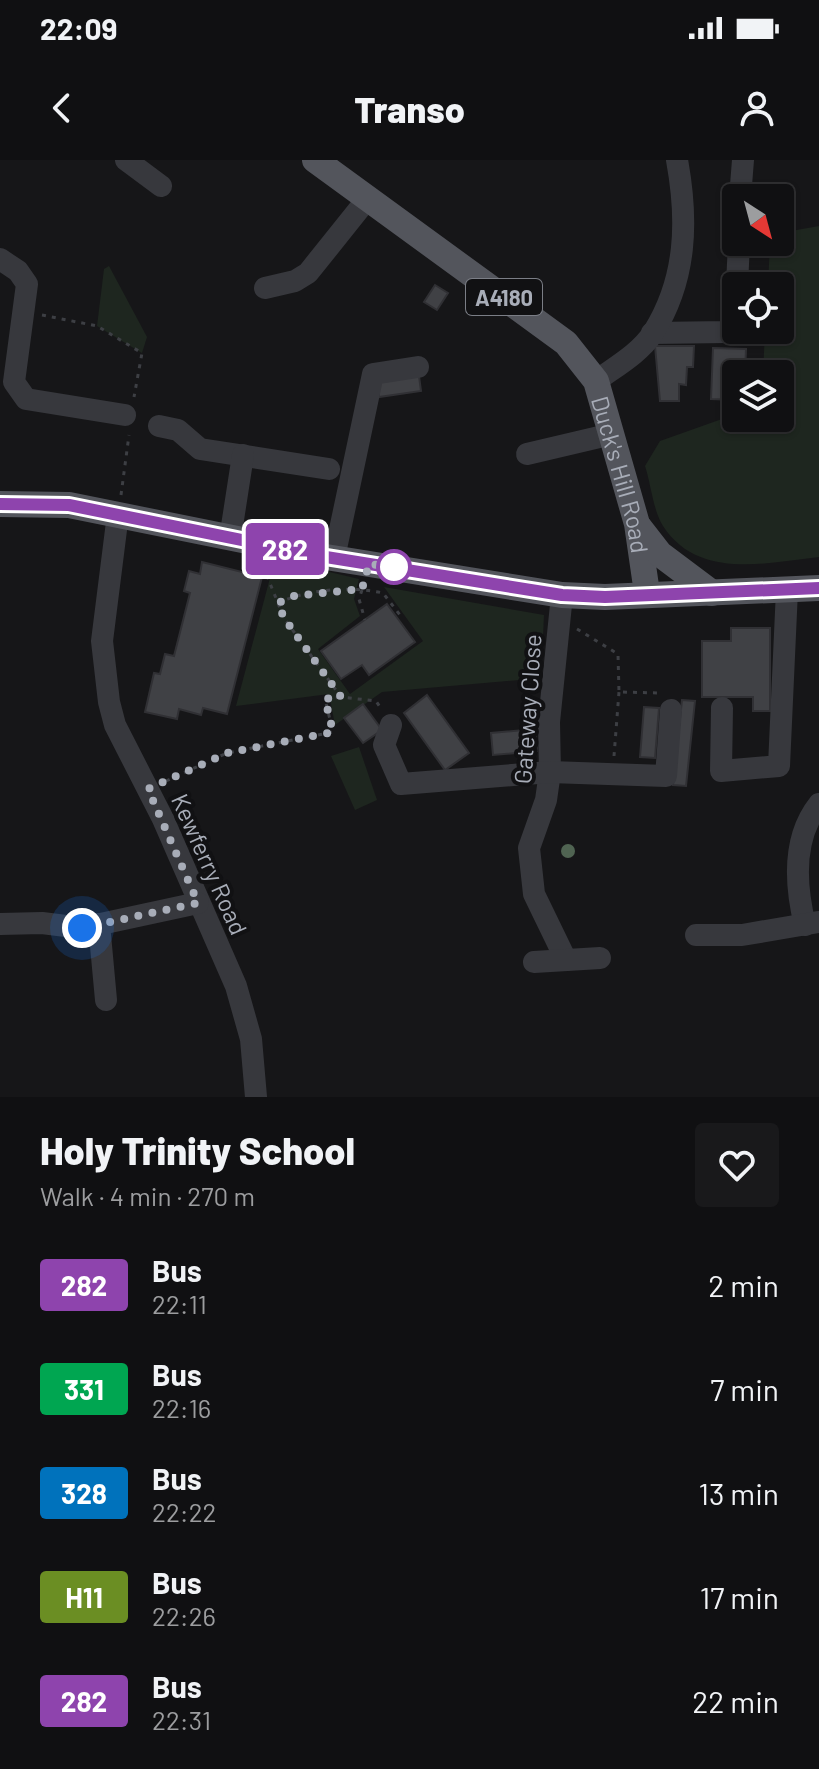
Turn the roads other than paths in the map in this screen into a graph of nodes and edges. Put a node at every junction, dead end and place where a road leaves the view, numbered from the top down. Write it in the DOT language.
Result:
graph roads {
  1 [pos="126,160"];
  2 [pos="315,160"];
  3 [pos="677,160"];
  4 [pos="743,160"];
  5 [pos="741,184"];
  6 [pos="161,186"];
  7 [pos="368,198"];
  8 [pos="0,259"];
  9 [pos="265,288"];
  10 [pos="722,332"];
  11 [pos="652,333"];
  12 [pos="418,367"];
  13 [pos="596,381"];
  14 [pos="9,389"];
  15 [pos="128,416"];
  16 [pos="159,426"];
  17 [pos="612,434"];
  18 [pos="527,454"];
  19 [pos="243,455"];
  20 [pos="329,469"];
  21 [pos="0,504"];
  22 [pos="118,514"];
  23 [pos="637,524"];
  24 [pos="230,539"];
  25 [pos="334,558"];
  26 [pos="819,588"];
  27 [pos="787,590"];
  28 [pos="647,593"];
  29 [pos="712,593"];
  30 [pos="561,607"];
  31 [pos="668,702"];
  32 [pos="722,708"];
  33 [pos="391,725"];
  34 [pos="550,772"];
  35 [pos="819,804"];
  36 [pos="198,903"];
  37 [pos="0,924"];
  38 [pos="99,924"];
  39 [pos="812,924"];
  40 [pos="696,935"];
  41 [pos="600,958"];
  42 [pos="566,960"];
  43 [pos="534,962"];
  44 [pos="106,1000"];
  45 [pos="256,1097"];
  1 -- 6 [label="street"];
  2 -- 7 [label="main road, Duck's Hill Road / A4180"];
  3 -- 11 [label="street"];
  4 -- 5 [label="street"];
  7 -- 9 [label="street"];
  7 -- 13 [label="main road, Duck's Hill Road / A4180"];
  8 -- 14 [label="street"];
  10 -- 11 [label="street"];
  11 -- 13 [label="street"];
  12 -- 25 [label="street"];
  13 -- 17 [label="main road, Duck's Hill Road / A4180"];
  14 -- 15 [label="street"];
  16 -- 19 [label="street"];
  17 -- 18 [label="street"];
  17 -- 23 [label="main road, Duck's Hill Road / A4180"];
  19 -- 20 [label="street"];
  19 -- 24 [label="street"];
  21 -- 22 [label="main road"];
  22 -- 24 [label="main road"];
  22 -- 36 [label="street, Kewferry Road"];
  23 -- 28 [label="main road, Duck's Hill Road / A4180"];
  23 -- 29 [label="main road"];
  24 -- 25 [label="main road"];
  25 -- 30 [label="main road"];
  26 -- 27 [label="main road"];
  27 -- 29 [label="main road"];
  27 -- 32 [label="street"];
  28 -- 29 [label="main road"];
  28 -- 30 [label="main road"];
  30 -- 34 [label="street, Gateway Close"];
  31 -- 34 [label="street"];
  33 -- 34 [label="street"];
  34 -- 42 [label="street, Gateway Close"];
  35 -- 39 [label="street"];
  36 -- 38 [label="street"];
  36 -- 45 [label="street, Kewferry Road"];
  37 -- 38 [label="street"];
  38 -- 44 [label="street"];
  39 -- 40 [label="street"];
  41 -- 42 [label="street"];
  42 -- 43 [label="street"];
}
